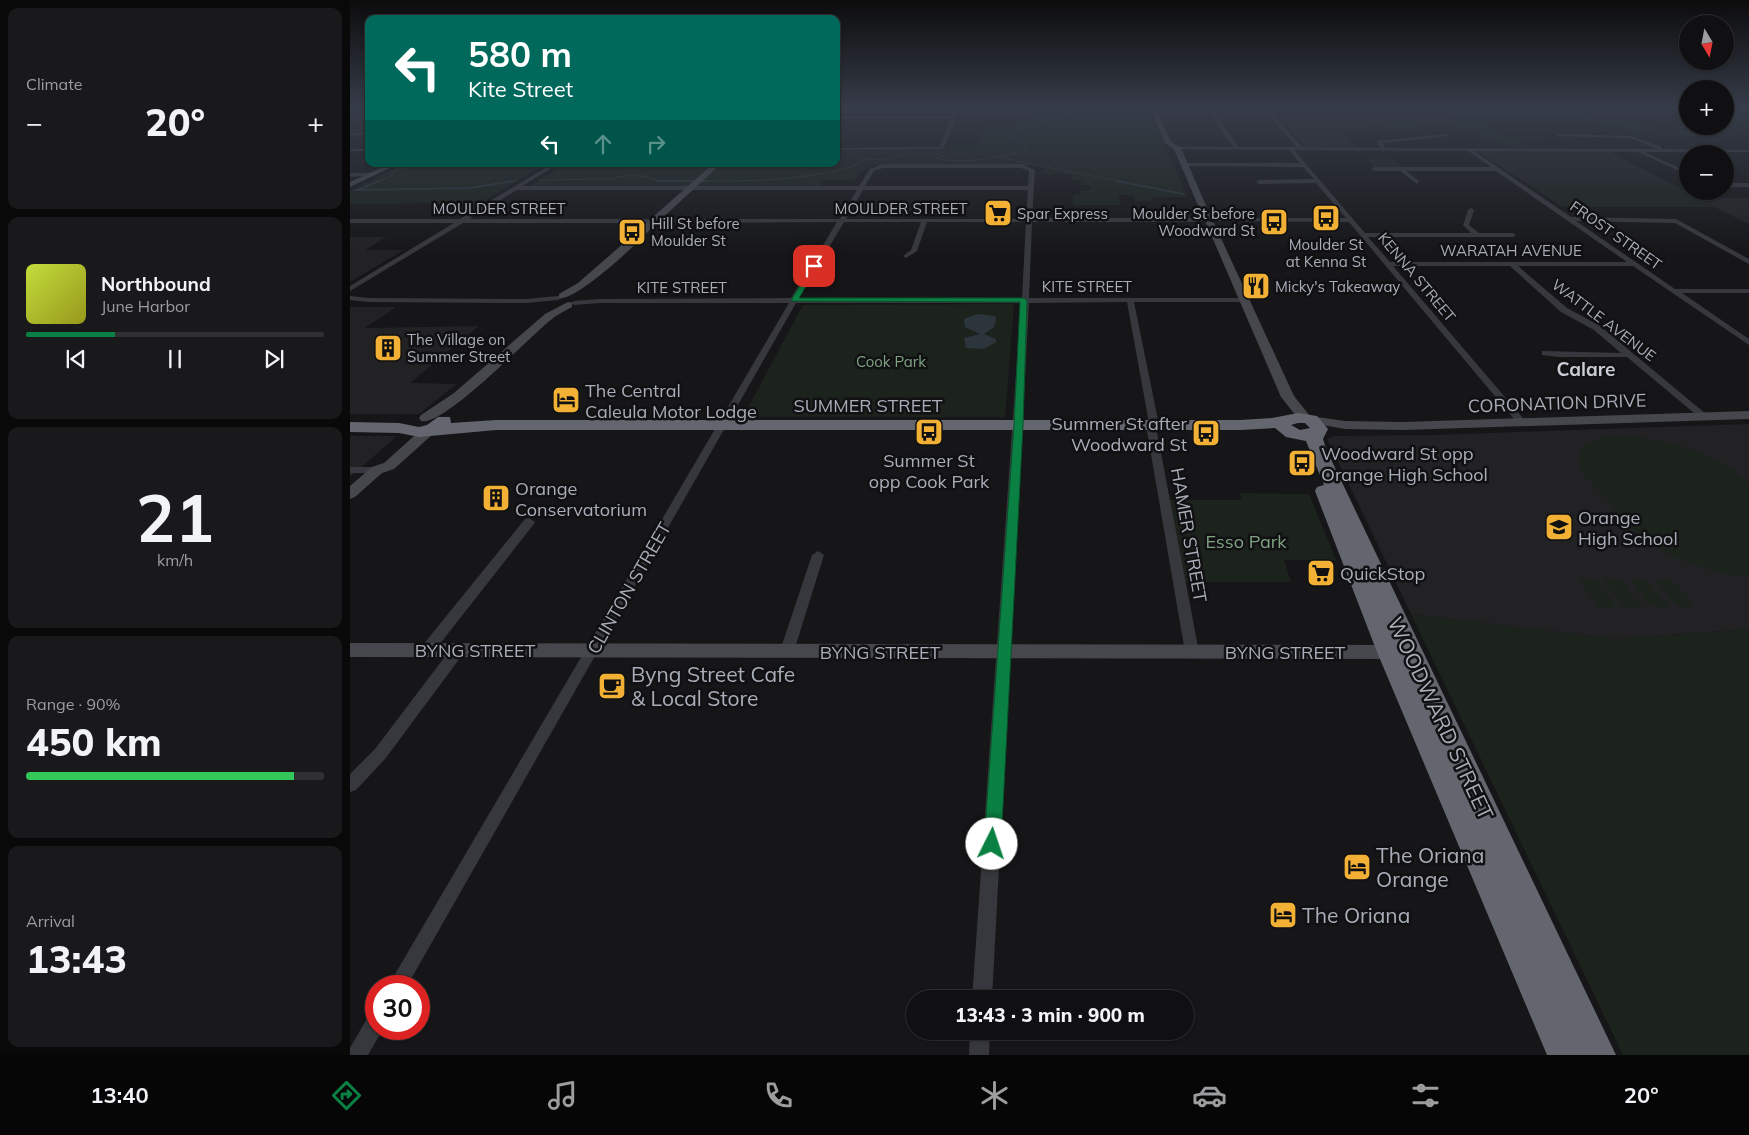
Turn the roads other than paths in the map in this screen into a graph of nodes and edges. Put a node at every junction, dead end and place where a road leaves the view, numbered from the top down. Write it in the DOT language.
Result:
graph roads {
  1 [pos="1180,157"];
  2 [pos="1298,157"];
  3 [pos="1480,157"];
  4 [pos="1652,157"];
  5 [pos="1186,165"];
  6 [pos="1304,165"];
  7 [pos="1671,166"];
  8 [pos="1679,166"];
  9 [pos="387,167"];
  10 [pos="550,167"];
  11 [pos="713,167"];
  12 [pos="1374,169"];
  13 [pos="1401,169"];
  14 [pos="1496,169"];
  15 [pos="1679,170"];
  16 [pos="350,174"];
  17 [pos="371,174"];
  18 [pos="1317,181"];
  19 [pos="1259,182"];
  20 [pos="1417,182"];
  21 [pos="350,185"];
  22 [pos="1734,185"];
  23 [pos="1749,185"];
  24 [pos="516,188"];
  25 [pos="689,188"];
  26 [pos="860,188"];
  27 [pos="1030,188"];
  28 [pos="1471,210"];
  29 [pos="1569,219"];
  30 [pos="842,220"];
  31 [pos="925,220"];
  32 [pos="1029,220"];
  33 [pos="1208,220"];
  34 [pos="1350,220"];
  35 [pos="350,221"];
  36 [pos="464,221"];
  37 [pos="655,221"];
  38 [pos="1513,235"];
  39 [pos="1364,236"];
  40 [pos="1477,236"];
  41 [pos="906,256"];
  42 [pos="1749,262"];
  43 [pos="1388,264"];
  44 [pos="1512,264"];
  45 [pos="1634,264"];
  46 [pos="358,286"];
  47 [pos="350,289"];
  48 [pos="1673,291"];
  49 [pos="1749,291"];
  50 [pos="350,293"];
  51 [pos="350,298"];
  52 [pos="369,300"];
  53 [pos="794,300"];
  54 [pos="1023,300"];
  55 [pos="1130,300"];
  56 [pos="1243,300"];
  57 [pos="350,302"];
  58 [pos="564,302"];
  59 [pos="1749,343"];
  60 [pos="1545,353"];
  61 [pos="1629,355"];
  62 [pos="1749,415"];
  63 [pos="1703,416"];
  64 [pos="350,422"];
  65 [pos="1522,423"];
  66 [pos="427,425"];
  67 [pos="724,425"];
  68 [pos="1018,425"];
  69 [pos="1152,425"];
  70 [pos="1300,426"];
  71 [pos="350,427"];
  72 [pos="350,470"];
  73 [pos="377,470"];
  74 [pos="350,494"];
  75 [pos="529,522"];
  76 [pos="818,555"];
  77 [pos="350,650"];
  78 [pos="427,650"];
  79 [pos="458,650"];
  80 [pos="592,651"];
  81 [pos="787,651"];
  82 [pos="1004,652"];
  83 [pos="1192,652"];
  84 [pos="1400,652"];
  85 [pos="350,785"];
  86 [pos="403,975"];
  87 [pos="983,990"];
  88 [pos="366,1040"];
  89 [pos="980,1040"];
  90 [pos="357,1055"];
  91 [pos="979,1055"];
  92 [pos="1565,1055"];
  93 [pos="1598,1055"];
  1 -- 5 [label="street, WOODWARD STREET"];
  2 -- 6 [label="street, KENNA STREET"];
  3 -- 14 [label="street, FROST STREET"];
  4 -- 7 [label="street"];
  5 -- 6 [label="street"];
  5 -- 33 [label="street, WOODWARD STREET"];
  6 -- 18 [label="street, KENNA STREET"];
  7 -- 8 [label="street"];
  7 -- 15 [label="street"];
  9 -- 17 [label="street"];
  10 -- 24 [label="street"];
  11 -- 25 [label="street"];
  12 -- 13 [label="street"];
  13 -- 14 [label="street"];
  13 -- 20 [label="street"];
  14 -- 29 [label="street, FROST STREET"];
  16 -- 17 [label="street"];
  17 -- 21 [label="street"];
  18 -- 19 [label="street"];
  18 -- 34 [label="street, KENNA STREET"];
  22 -- 23 [label="street"];
  24 -- 25 [label="street"];
  24 -- 36 [label="street"];
  25 -- 26 [label="street"];
  25 -- 37 [label="street"];
  26 -- 27 [label="street"];
  26 -- 27 [label="street, CLINTON STREET"];
  26 -- 30 [label="street, CLINTON STREET"];
  27 -- 32 [label="street"];
  28 -- 40 [label="street"];
  29 -- 42 [label="street"];
  29 -- 45 [label="street, FROST STREET"];
  30 -- 31 [label="street, MOULDER STREET"];
  30 -- 37 [label="street, MOULDER STREET"];
  30 -- 53 [label="street, CLINTON STREET"];
  31 -- 32 [label="street, MOULDER STREET"];
  31 -- 41 [label="street"];
  32 -- 33 [label="street, MOULDER STREET"];
  32 -- 54 [label="street"];
  33 -- 34 [label="street, MOULDER STREET"];
  33 -- 56 [label="street, WOODWARD STREET"];
  34 -- 39 [label="street, KENNA STREET"];
  35 -- 36 [label="street, MOULDER STREET"];
  36 -- 37 [label="street, MOULDER STREET"];
  36 -- 46 [label="street"];
  37 -- 58 [label="street"];
  38 -- 40 [label="street"];
  39 -- 40 [label="street"];
  39 -- 43 [label="street, KENNA STREET"];
  43 -- 44 [label="street, WARATAH AVENUE"];
  43 -- 65 [label="street, KENNA STREET"];
  44 -- 45 [label="street, WARATAH AVENUE"];
  44 -- 61 [label="street, WATTLE AVENUE"];
  45 -- 48 [label="street, FROST STREET"];
  46 -- 47 [label="street"];
  46 -- 50 [label="street"];
  48 -- 49 [label="street"];
  48 -- 59 [label="street, FROST STREET"];
  51 -- 52 [label="street, KITE STREET"];
  52 -- 57 [label="street, KITE STREET"];
  52 -- 58 [label="street, KITE STREET"];
  53 -- 54 [label="street, KITE STREET"];
  53 -- 58 [label="street, KITE STREET"];
  53 -- 67 [label="street, CLINTON STREET"];
  54 -- 55 [label="street, KITE STREET"];
  54 -- 68 [label="street"];
  55 -- 56 [label="street, KITE STREET"];
  55 -- 69 [label="street, HAMER STREET"];
  56 -- 70 [label="street, WOODWARD STREET"];
  58 -- 66 [label="street"];
  60 -- 61 [label="street"];
  61 -- 63 [label="street, WATTLE AVENUE"];
  62 -- 63 [label="street, CORONATION DRIVE"];
  63 -- 65 [label="street, CORONATION DRIVE"];
  64 -- 66 [label="highway, SUMMER STREET"];
  65 -- 70 [label="street, CORONATION DRIVE"];
  66 -- 67 [label="highway, SUMMER STREET"];
  66 -- 71 [label="highway, SUMMER STREET"];
  66 -- 73 [label="street"];
  67 -- 68 [label="highway, SUMMER STREET"];
  67 -- 80 [label="street, CLINTON STREET"];
  68 -- 69 [label="highway, SUMMER STREET"];
  68 -- 82 [label="street"];
  69 -- 70 [label="highway, SUMMER STREET"];
  69 -- 83 [label="street, HAMER STREET"];
  70 -- 84 [label="highway, WOODWARD STREET"];
  72 -- 73 [label="street"];
  73 -- 74 [label="street"];
  75 -- 78 [label="street"];
  76 -- 81 [label="street"];
  77 -- 78 [label="street, BYNG STREET"];
  78 -- 79 [label="street, BYNG STREET"];
  79 -- 80 [label="street, BYNG STREET"];
  79 -- 85 [label="street"];
  80 -- 81 [label="street, BYNG STREET"];
  80 -- 86 [label="street, CLINTON STREET"];
  81 -- 82 [label="street, BYNG STREET"];
  82 -- 83 [label="street, BYNG STREET"];
  82 -- 87 [label="street"];
  83 -- 84 [label="street, BYNG STREET"];
  84 -- 92 [label="highway, WOODWARD STREET"];
  84 -- 93 [label="highway, WOODWARD STREET"];
  88 -- 90 [label="street"];
  89 -- 91 [label="street"];
}
